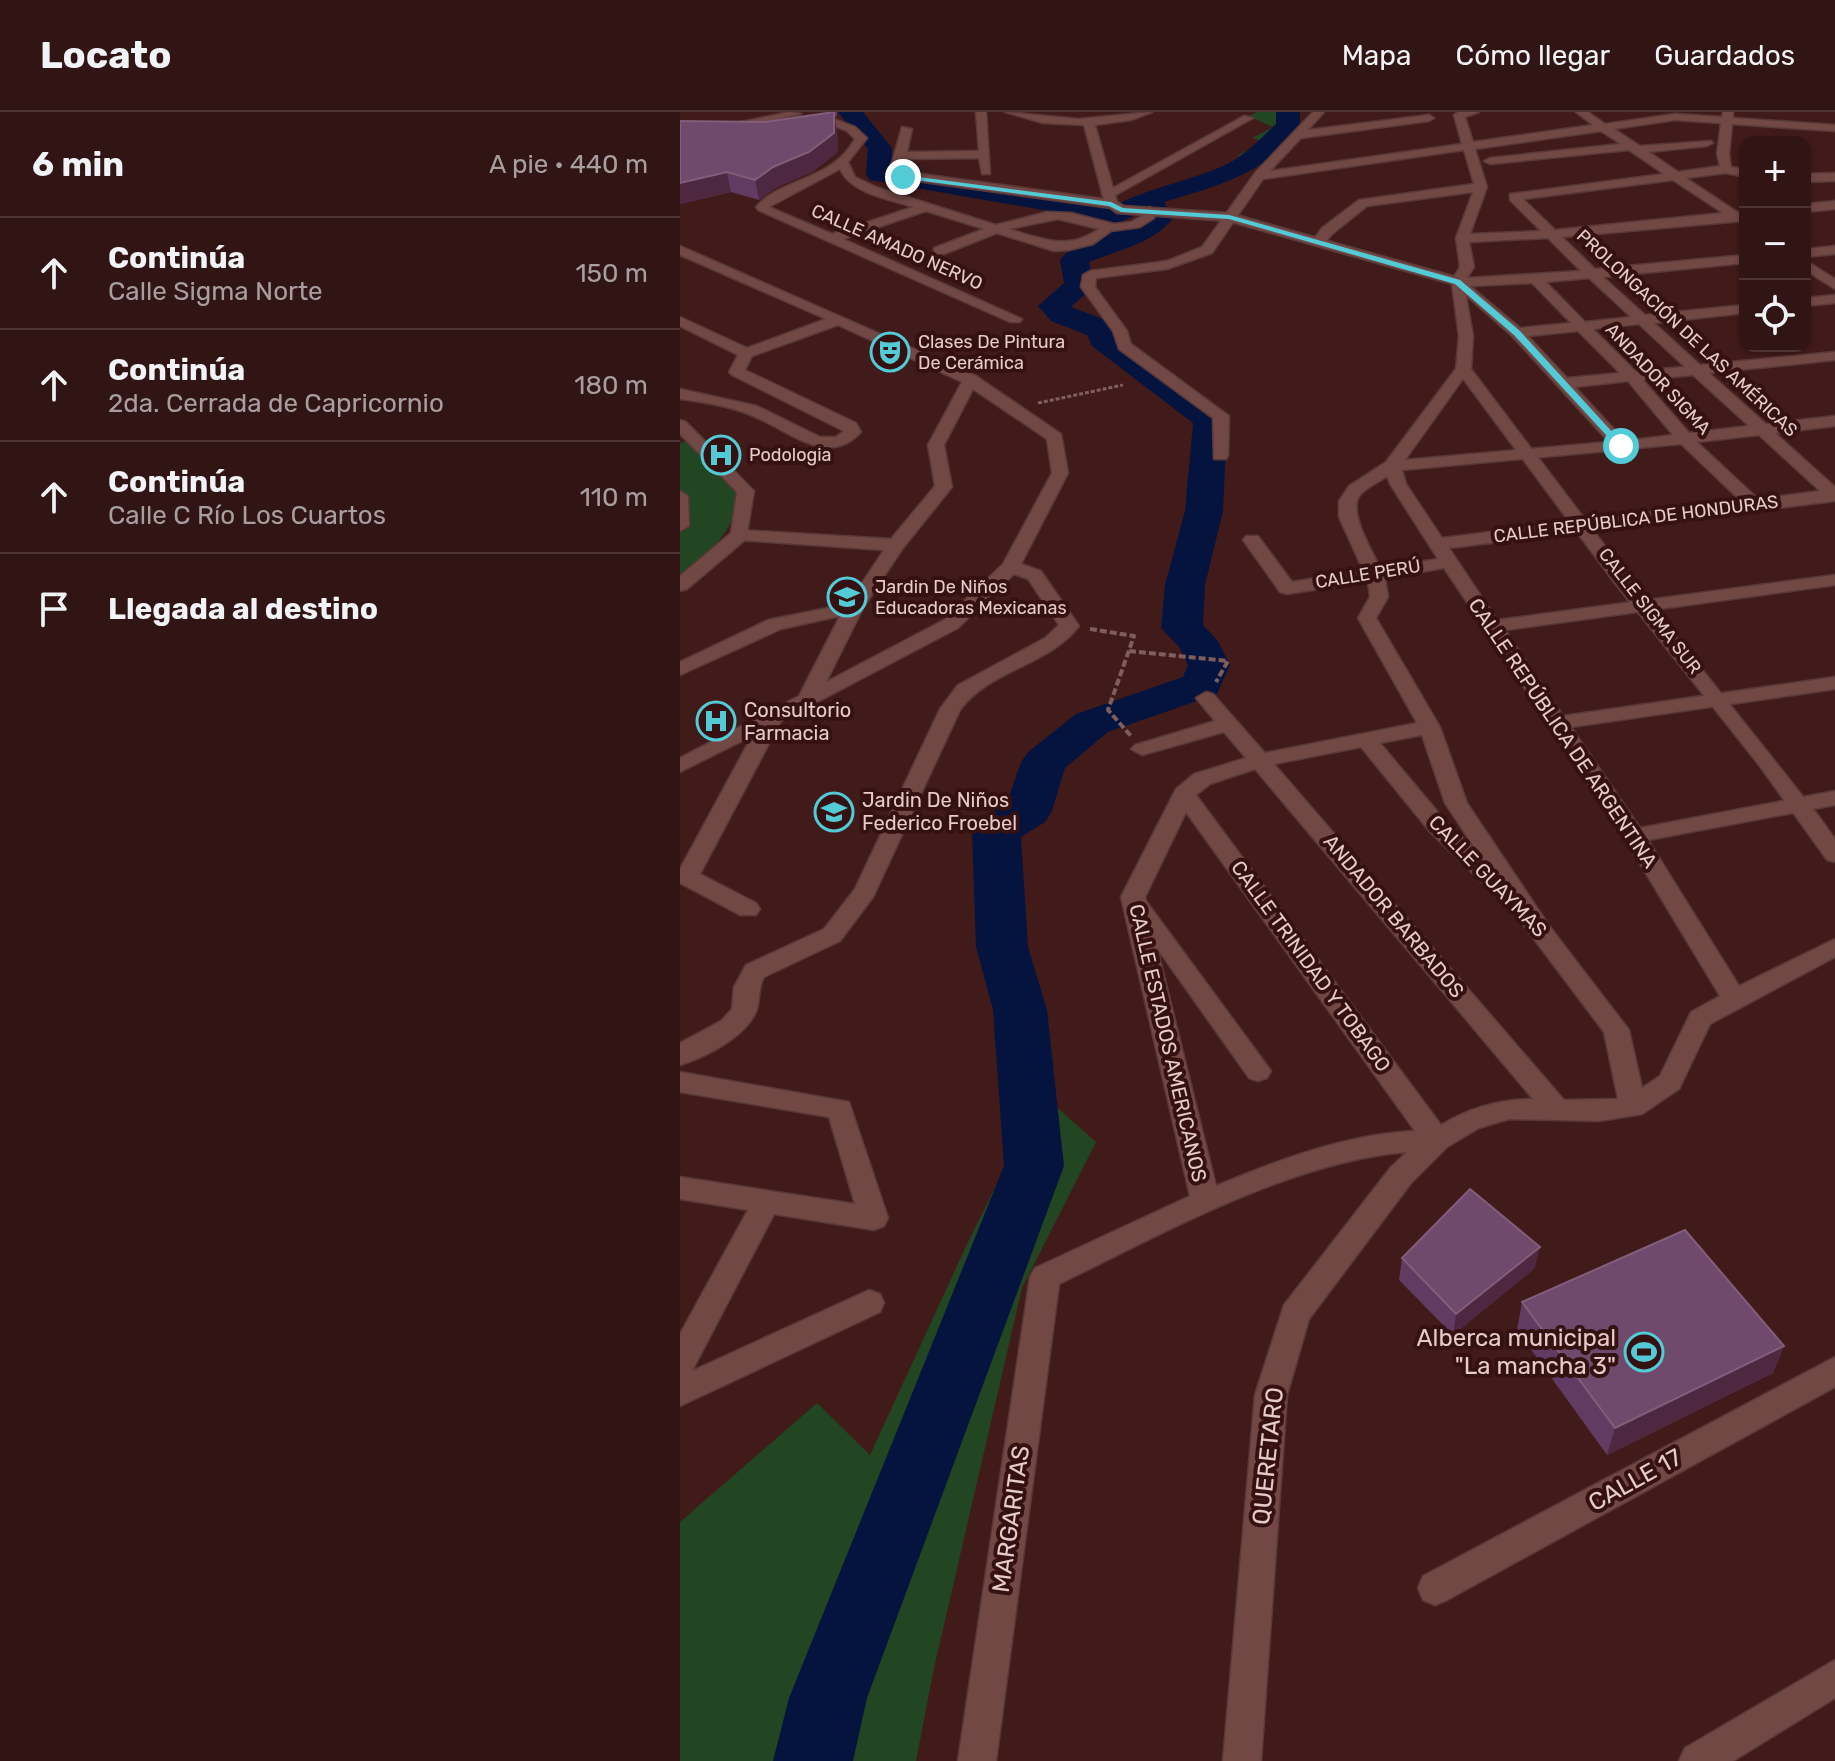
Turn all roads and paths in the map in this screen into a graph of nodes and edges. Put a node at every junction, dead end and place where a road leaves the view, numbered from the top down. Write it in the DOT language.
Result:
graph roads {
  1 [pos="981,112"];
  2 [pos="1010,112"];
  3 [pos="1319,112"];
  4 [pos="1474,112"];
  5 [pos="1581,112"];
  6 [pos="1834,112"];
  7 [pos="1139,113"];
  8 [pos="796,114"];
  9 [pos="1675,115"];
  10 [pos="1036,116"];
  11 [pos="1728,117"];
  12 [pos="820,118"];
  13 [pos="1248,118"];
  14 [pos="1429,118"];
  15 [pos="1835,119"];
  16 [pos="1088,121"];
  17 [pos="1608,128"];
  18 [pos="1835,128"];
  19 [pos="906,129"];
  20 [pos="754,134"];
  21 [pos="1298,135"];
  22 [pos="1707,143"];
  23 [pos="1469,148"];
  24 [pos="1636,148"];
  25 [pos="983,154"];
  26 [pos="1723,154"];
  27 [pos="900,156"];
  28 [pos="1490,161"];
  29 [pos="843,163"];
  30 [pos="1726,169"];
  31 [pos="1739,172"];
  32 [pos="1259,176"];
  33 [pos="1676,177"];
  34 [pos="1835,177"];
  35 [pos="1811,178"];
  36 [pos="1481,187"];
  37 [pos="990,189"];
  38 [pos="1113,203"];
  39 [pos="1835,205"];
  40 [pos="1811,207"];
  41 [pos="922,208"];
  42 [pos="1150,211"];
  43 [pos="1739,216"];
  44 [pos="1229,217"];
  45 [pos="1739,218"];
  46 [pos="1106,229"];
  47 [pos="997,231"];
  48 [pos="1552,234"];
  49 [pos="833,238"];
  50 [pos="1462,238"];
  51 [pos="1317,243"];
  52 [pos="1835,250"];
  53 [pos="939,251"];
  54 [pos="1811,252"];
  55 [pos="682,254"];
  56 [pos="1739,260"];
  57 [pos="1811,268"];
  58 [pos="1591,273"];
  59 [pos="1535,279"];
  60 [pos="1458,282"];
  61 [pos="1835,285"];
  62 [pos="1835,299"];
  63 [pos="1811,301"];
  64 [pos="1739,310"];
  65 [pos="1015,319"];
  66 [pos="1645,320"];
  67 [pos="680,321"];
  68 [pos="835,321"];
  69 [pos="1580,327"];
  70 [pos="1517,333"];
  71 [pos="746,353"];
  72 [pos="1835,356"];
  73 [pos="1463,369"];
  74 [pos="1700,371"];
  75 [pos="1633,378"];
  76 [pos="971,379"];
  77 [pos="1565,383"];
  78 [pos="1123,385"];
  79 [pos="680,394"];
  80 [pos="1018,408"];
  81 [pos="1835,421"];
  82 [pos="680,425"];
  83 [pos="1761,429"];
  84 [pos="1685,439"];
  85 [pos="687,440"];
  86 [pos="1621,446"];
  87 [pos="1532,455"];
  88 [pos="1220,456"];
  89 [pos="1392,466"];
  90 [pos="1834,495"];
  91 [pos="680,496"];
  92 [pos="1754,504"];
  93 [pos="1583,525"];
  94 [pos="680,526"];
  95 [pos="740,535"];
  96 [pos="1252,540"];
  97 [pos="1437,544"];
  98 [pos="896,545"];
  99 [pos="1450,562"];
  100 [pos="1011,567"];
  101 [pos="1372,573"];
  102 [pos="1835,580"];
  103 [pos="680,585"];
  104 [pos="1643,605"];
  105 [pos="854,608"];
  106 [pos="1069,626"];
  107 [pos="1492,626"];
  108 [pos="1129,651"];
  109 [pos="680,669"];
  110 [pos="1835,683"];
  111 [pos="1206,698"];
  112 [pos="807,699"];
  113 [pos="1719,699"];
  114 [pos="773,717"];
  115 [pos="1117,720"];
  116 [pos="1557,723"];
  117 [pos="1228,724"];
  118 [pos="1430,727"];
  119 [pos="1365,739"];
  120 [pos="1142,749"];
  121 [pos="1259,761"];
  122 [pos="680,766"];
  123 [pos="1184,794"];
  124 [pos="1835,798"];
  125 [pos="1801,805"];
  126 [pos="1634,836"];
  127 [pos="1835,855"];
  128 [pos="683,879"];
  129 [pos="1133,897"];
  130 [pos="748,909"];
  131 [pos="1539,926"];
  132 [pos="1835,947"];
  133 [pos="1735,1000"];
  134 [pos="680,1055"];
  135 [pos="1258,1071"];
  136 [pos="680,1082"];
  137 [pos="1633,1107"];
  138 [pos="1557,1110"];
  139 [pos="1437,1140"];
  140 [pos="680,1188"];
  141 [pos="1205,1200"];
  142 [pos="767,1201"];
  143 [pos="869,1303"];
  144 [pos="680,1364"];
  145 [pos="1835,1371"];
  146 [pos="680,1392"];
  147 [pos="1435,1588"];
  148 [pos="1835,1678"];
  149 [pos="977,1761"];
  150 [pos="1242,1761"];
  151 [pos="1698,1761"];
  1 -- 25 [label="street"];
  2 -- 10 [label="street"];
  3 -- 21 [label="street"];
  4 -- 23 [label="street"];
  5 -- 17 [label="street"];
  6 -- 15 [label="street"];
  7 -- 16 [label="street"];
  8 -- 20 [label="street"];
  9 -- 11 [label="street"];
  9 -- 17 [label="street"];
  9 -- 22 [label="street"];
  10 -- 16 [label="street"];
  11 -- 18 [label="street"];
  11 -- 26 [label="street"];
  12 -- 29 [label="street"];
  13 -- 38 [label="street"];
  14 -- 21 [label="street"];
  16 -- 38 [label="street"];
  17 -- 23 [label="street"];
  17 -- 24 [label="street"];
  19 -- 27 [label="street"];
  21 -- 32 [label="street"];
  22 -- 24 [label="street"];
  22 -- 26 [label="street"];
  23 -- 32 [label="street"];
  23 -- 36 [label="street"];
  24 -- 28 [label="street"];
  24 -- 33 [label="street"];
  25 -- 27 [label="street"];
  25 -- 37 [label="street"];
  26 -- 30 [label="street"];
  27 -- 37 [label="street"];
  29 -- 41 [label="street"];
  29 -- 49 [label="street, CALLE AMADO NERVO"];
  30 -- 31 [label="street"];
  30 -- 33 [label="street"];
  32 -- 44 [label="street"];
  33 -- 43 [label="street"];
  33 -- 48 [label="street, PROLONGACIÓN DE LAS AMÉRICAS"];
  34 -- 35 [label="street"];
  36 -- 50 [label="street"];
  36 -- 51 [label="street"];
  37 -- 38 [label="street"];
  38 -- 42 [label="street"];
  39 -- 40 [label="street"];
  41 -- 47 [label="street"];
  41 -- 49 [label="street"];
  42 -- 44 [label="street"];
  42 -- 46 [label="street"];
  44 -- 51 [label="street"];
  44 -- 88 [label="street"];
  45 -- 48 [label="street"];
  46 -- 47 [label="street"];
  46 -- 47 [label="street"];
  47 -- 53 [label="street"];
  48 -- 50 [label="street"];
  48 -- 58 [label="street, PROLONGACIÓN DE LAS AMÉRICAS"];
  49 -- 65 [label="street, CALLE AMADO NERVO"];
  50 -- 60 [label="street"];
  51 -- 60 [label="street"];
  52 -- 54 [label="street"];
  55 -- 68 [label="street"];
  56 -- 58 [label="street"];
  57 -- 61 [label="street"];
  58 -- 59 [label="street"];
  58 -- 66 [label="street, PROLONGACIÓN DE LAS AMÉRICAS"];
  59 -- 60 [label="street"];
  59 -- 69 [label="street, ANDADOR SIGMA"];
  60 -- 70 [label="street"];
  60 -- 73 [label="street"];
  62 -- 63 [label="street"];
  64 -- 66 [label="street"];
  66 -- 69 [label="street"];
  66 -- 74 [label="street, PROLONGACIÓN DE LAS AMÉRICAS"];
  67 -- 71 [label="street"];
  68 -- 71 [label="street"];
  68 -- 76 [label="street"];
  69 -- 70 [label="street"];
  69 -- 75 [label="street, ANDADOR SIGMA"];
  70 -- 77 [label="street"];
  71 -- 79 [label="street"];
  72 -- 74 [label="street"];
  73 -- 87 [label="street, CALLE SIGMA SUR"];
  73 -- 89 [label="street"];
  74 -- 75 [label="street"];
  74 -- 83 [label="street, PROLONGACIÓN DE LAS AMÉRICAS"];
  75 -- 77 [label="street"];
  75 -- 84 [label="street, ANDADOR SIGMA"];
  76 -- 80 [label="street"];
  76 -- 98 [label="street"];
  77 -- 86 [label="street"];
  78 -- 80 [label="path"];
  80 -- 100 [label="street"];
  81 -- 83 [label="street"];
  82 -- 85 [label="street"];
  83 -- 84 [label="street"];
  83 -- 90 [label="street, PROLONGACIÓN DE LAS AMÉRICAS"];
  84 -- 86 [label="street"];
  84 -- 92 [label="street, ANDADOR SIGMA"];
  85 -- 95 [label="street"];
  86 -- 87 [label="street"];
  87 -- 89 [label="street"];
  87 -- 93 [label="street, CALLE SIGMA SUR"];
  89 -- 97 [label="street, CALLE REPÚBLICA DE ARGENTINA"];
  89 -- 101 [label="street"];
  90 -- 92 [label="street, CALLE REPÚBLICA DE HONDURAS"];
  91 -- 94 [label="street"];
  92 -- 93 [label="street, CALLE REPÚBLICA DE HONDURAS"];
  93 -- 97 [label="street, CALLE REPÚBLICA DE HONDURAS"];
  93 -- 104 [label="street, CALLE SIGMA SUR"];
  95 -- 98 [label="street"];
  95 -- 103 [label="street"];
  96 -- 101 [label="street, CALLE PERÚ"];
  97 -- 99 [label="street, CALLE REPÚBLICA DE ARGENTINA"];
  98 -- 105 [label="street"];
  99 -- 101 [label="street, CALLE PERÚ"];
  99 -- 107 [label="street, CALLE REPÚBLICA DE ARGENTINA"];
  100 -- 106 [label="street"];
  100 -- 112 [label="street"];
  101 -- 118 [label="street"];
  102 -- 104 [label="street"];
  104 -- 107 [label="street"];
  104 -- 113 [label="street, CALLE SIGMA SUR"];
  105 -- 109 [label="street"];
  105 -- 112 [label="street"];
  106 -- 108 [label="path"];
  106 -- 134 [label="street"];
  107 -- 116 [label="street, CALLE REPÚBLICA DE ARGENTINA"];
  108 -- 111 [label="path"];
  108 -- 115 [label="path"];
  110 -- 113 [label="street"];
  111 -- 117 [label="street, ANDADOR BARBADOS"];
  112 -- 114 [label="street"];
  113 -- 116 [label="street"];
  113 -- 125 [label="street, CALLE SIGMA SUR"];
  114 -- 122 [label="street"];
  114 -- 128 [label="street"];
  116 -- 126 [label="street, CALLE REPÚBLICA DE ARGENTINA"];
  117 -- 120 [label="street"];
  117 -- 121 [label="street, ANDADOR BARBADOS"];
  118 -- 119 [label="street"];
  118 -- 131 [label="street"];
  119 -- 121 [label="street"];
  119 -- 131 [label="street, CALLE GUAYMAS"];
  121 -- 123 [label="street"];
  121 -- 138 [label="street, ANDADOR BARBADOS"];
  123 -- 129 [label="street, CALLE ESTADOS AMERICANOS"];
  123 -- 139 [label="street, CALLE TRINIDAD Y TOBAGO"];
  124 -- 125 [label="street"];
  125 -- 126 [label="street"];
  125 -- 127 [label="street, CALLE SIGMA SUR"];
  126 -- 133 [label="street, CALLE REPÚBLICA DE ARGENTINA"];
  128 -- 130 [label="street"];
  129 -- 135 [label="street"];
  129 -- 141 [label="street, CALLE ESTADOS AMERICANOS"];
  131 -- 137 [label="street, CALLE GUAYMAS"];
  132 -- 133 [label="street"];
  133 -- 137 [label="street"];
  136 -- 142 [label="street"];
  137 -- 138 [label="street, QUERETARO"];
  138 -- 139 [label="street, QUERETARO"];
  139 -- 141 [label="street"];
  139 -- 150 [label="street, QUERETARO"];
  140 -- 142 [label="street"];
  141 -- 149 [label="street, MARGARITAS"];
  142 -- 144 [label="street"];
  143 -- 146 [label="street"];
  145 -- 147 [label="street, CALLE 17"];
  148 -- 151 [label="street"];
}
